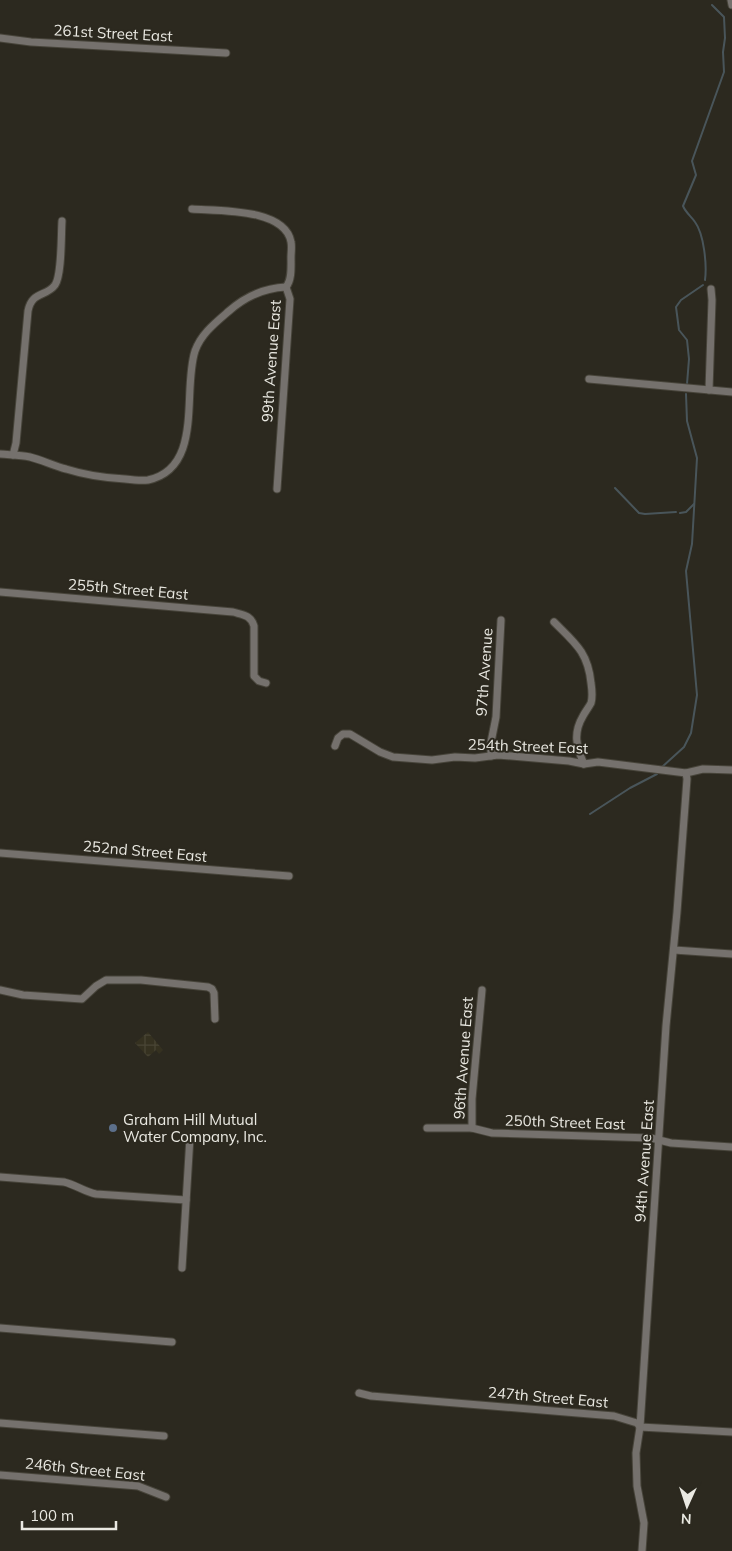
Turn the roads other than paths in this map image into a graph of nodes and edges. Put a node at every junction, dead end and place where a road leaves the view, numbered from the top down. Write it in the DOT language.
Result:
graph roads {
  1 [pos="0,38"];
  2 [pos="226,53"];
  3 [pos="192,209"];
  4 [pos="62,222"];
  5 [pos="286,287"];
  6 [pos="711,289"];
  7 [pos="588,379"];
  8 [pos="709,390"];
  9 [pos="732,392"];
  10 [pos="0,454"];
  11 [pos="13,455"];
  12 [pos="277,489"];
  13 [pos="0,592"];
  14 [pos="501,620"];
  15 [pos="554,622"];
  16 [pos="266,683"];
  17 [pos="335,746"];
  18 [pos="491,756"];
  19 [pos="584,764"];
  20 [pos="732,770"];
  21 [pos="686,773"];
  22 [pos="0,853"];
  23 [pos="289,876"];
  24 [pos="674,950"];
  25 [pos="732,954"];
  26 [pos="0,990"];
  27 [pos="482,990"];
  28 [pos="215,1019"];
  29 [pos="427,1128"];
  30 [pos="472,1128"];
  31 [pos="190,1137"];
  32 [pos="659,1141"];
  33 [pos="732,1147"];
  34 [pos="0,1177"];
  35 [pos="186,1200"];
  36 [pos="182,1268"];
  37 [pos="0,1328"];
  38 [pos="172,1342"];
  39 [pos="359,1393"];
  40 [pos="0,1423"];
  41 [pos="640,1427"];
  42 [pos="732,1432"];
  43 [pos="164,1436"];
  44 [pos="0,1475"];
  45 [pos="166,1497"];
  46 [pos="642,1551"];
  1 -- 2 [label="street, 261st Street East"];
  3 -- 5 [label="street, 99th Avenue East"];
  4 -- 11 [label="street"];
  5 -- 11 [label="street"];
  5 -- 12 [label="street, 99th Avenue East"];
  6 -- 8 [label="street"];
  7 -- 8 [label="street"];
  8 -- 9 [label="street"];
  10 -- 11 [label="street"];
  13 -- 16 [label="street, 255th Street East"];
  14 -- 18 [label="street, 97th Avenue"];
  15 -- 19 [label="street"];
  17 -- 18 [label="street, 254th Street East"];
  18 -- 19 [label="street, 254th Street East"];
  19 -- 21 [label="street, 254th Street East"];
  20 -- 21 [label="street, 254th Street East"];
  21 -- 24 [label="street, 94th Avenue East"];
  22 -- 23 [label="street, 252nd Street East"];
  24 -- 25 [label="street"];
  24 -- 32 [label="street, 94th Avenue East"];
  26 -- 28 [label="street"];
  27 -- 30 [label="street, 96th Avenue East"];
  29 -- 30 [label="street, 250th Street East"];
  30 -- 32 [label="street, 250th Street East"];
  31 -- 35 [label="street"];
  32 -- 33 [label="street, 250th Street East"];
  32 -- 41 [label="street, 94th Avenue East"];
  34 -- 35 [label="street"];
  35 -- 36 [label="street"];
  37 -- 38 [label="street"];
  39 -- 41 [label="street, 247th Street East"];
  40 -- 43 [label="street"];
  41 -- 42 [label="street, 247th Street East"];
  41 -- 46 [label="street, 94th Avenue East"];
  44 -- 45 [label="street, 246th Street East"];
}
